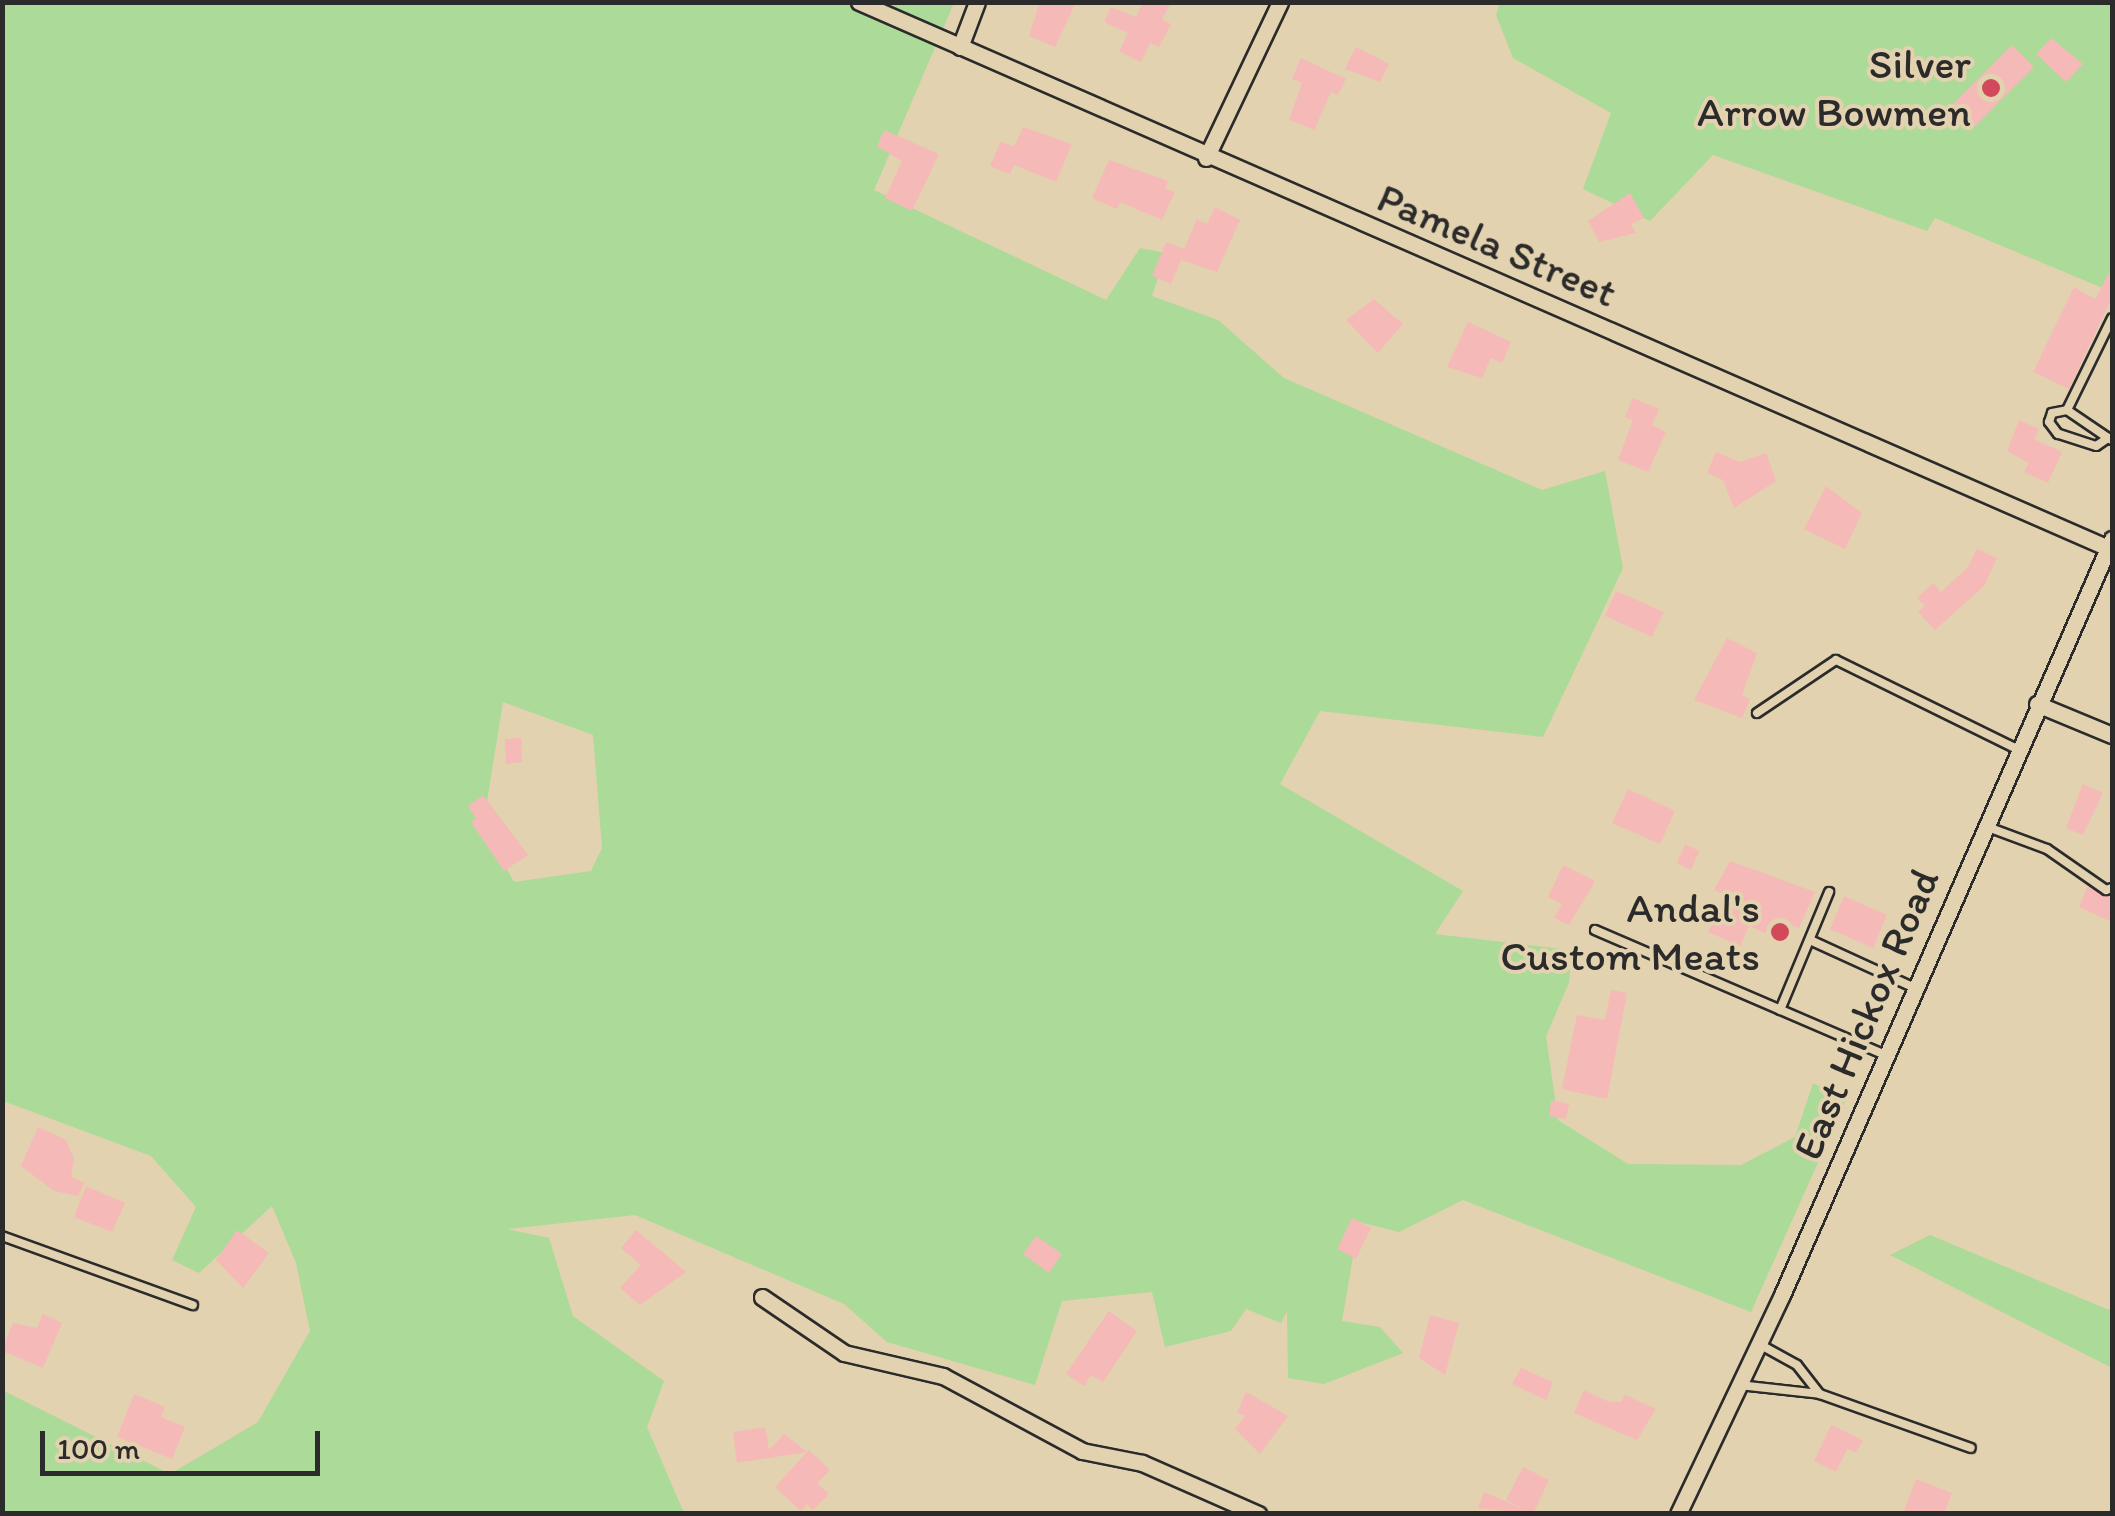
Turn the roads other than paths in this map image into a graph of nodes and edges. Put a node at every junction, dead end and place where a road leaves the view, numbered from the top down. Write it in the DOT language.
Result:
graph roads {
  1 [pos="860,2"];
  2 [pos="977,2"];
  3 [pos="1280,2"];
  4 [pos="960,47"];
  5 [pos="1206,158"];
  6 [pos="2112,318"];
  7 [pos="2067,410"];
  8 [pos="2110,439"];
  9 [pos="2110,544"];
  10 [pos="2037,704"];
  11 [pos="1758,713"];
  12 [pos="2112,734"];
  13 [pos="2018,749"];
  14 [pos="1985,826"];
  15 [pos="2112,888"];
  16 [pos="1829,892"];
  17 [pos="1595,930"];
  18 [pos="1810,940"];
  19 [pos="1917,989"];
  20 [pos="1780,1010"];
  21 [pos="1887,1056"];
  22 [pos="2,1236"];
  23 [pos="762,1297"];
  24 [pos="193,1305"];
  25 [pos="1759,1344"];
  26 [pos="1739,1385"];
  27 [pos="1820,1394"];
  28 [pos="1971,1448"];
  29 [pos="1258,1514"];
  30 [pos="1678,1514"];
  1 -- 4 [label="street, Pamela Street"];
  2 -- 4 [label="street"];
  3 -- 5 [label="street"];
  4 -- 5 [label="street, Pamela Street"];
  5 -- 9 [label="street, Pamela Street"];
  6 -- 7 [label="lane"];
  7 -- 8 [label="lane"];
  7 -- 8 [label="lane"];
  9 -- 10 [label="street, East Hickox Road"];
  10 -- 12 [label="street"];
  10 -- 13 [label="street, East Hickox Road"];
  11 -- 13 [label="lane"];
  13 -- 14 [label="street, East Hickox Road"];
  14 -- 15 [label="lane"];
  14 -- 19 [label="street, East Hickox Road"];
  16 -- 18 [label="lane"];
  17 -- 20 [label="lane"];
  18 -- 19 [label="lane"];
  18 -- 20 [label="lane"];
  19 -- 21 [label="street, East Hickox Road"];
  20 -- 21 [label="lane"];
  21 -- 25 [label="street, East Hickox Road"];
  22 -- 24 [label="lane"];
  23 -- 29 [label="street"];
  25 -- 26 [label="street, East Hickox Road"];
  25 -- 27 [label="lane"];
  26 -- 27 [label="lane"];
  26 -- 30 [label="street, East Hickox Road"];
  27 -- 28 [label="lane"];
}
